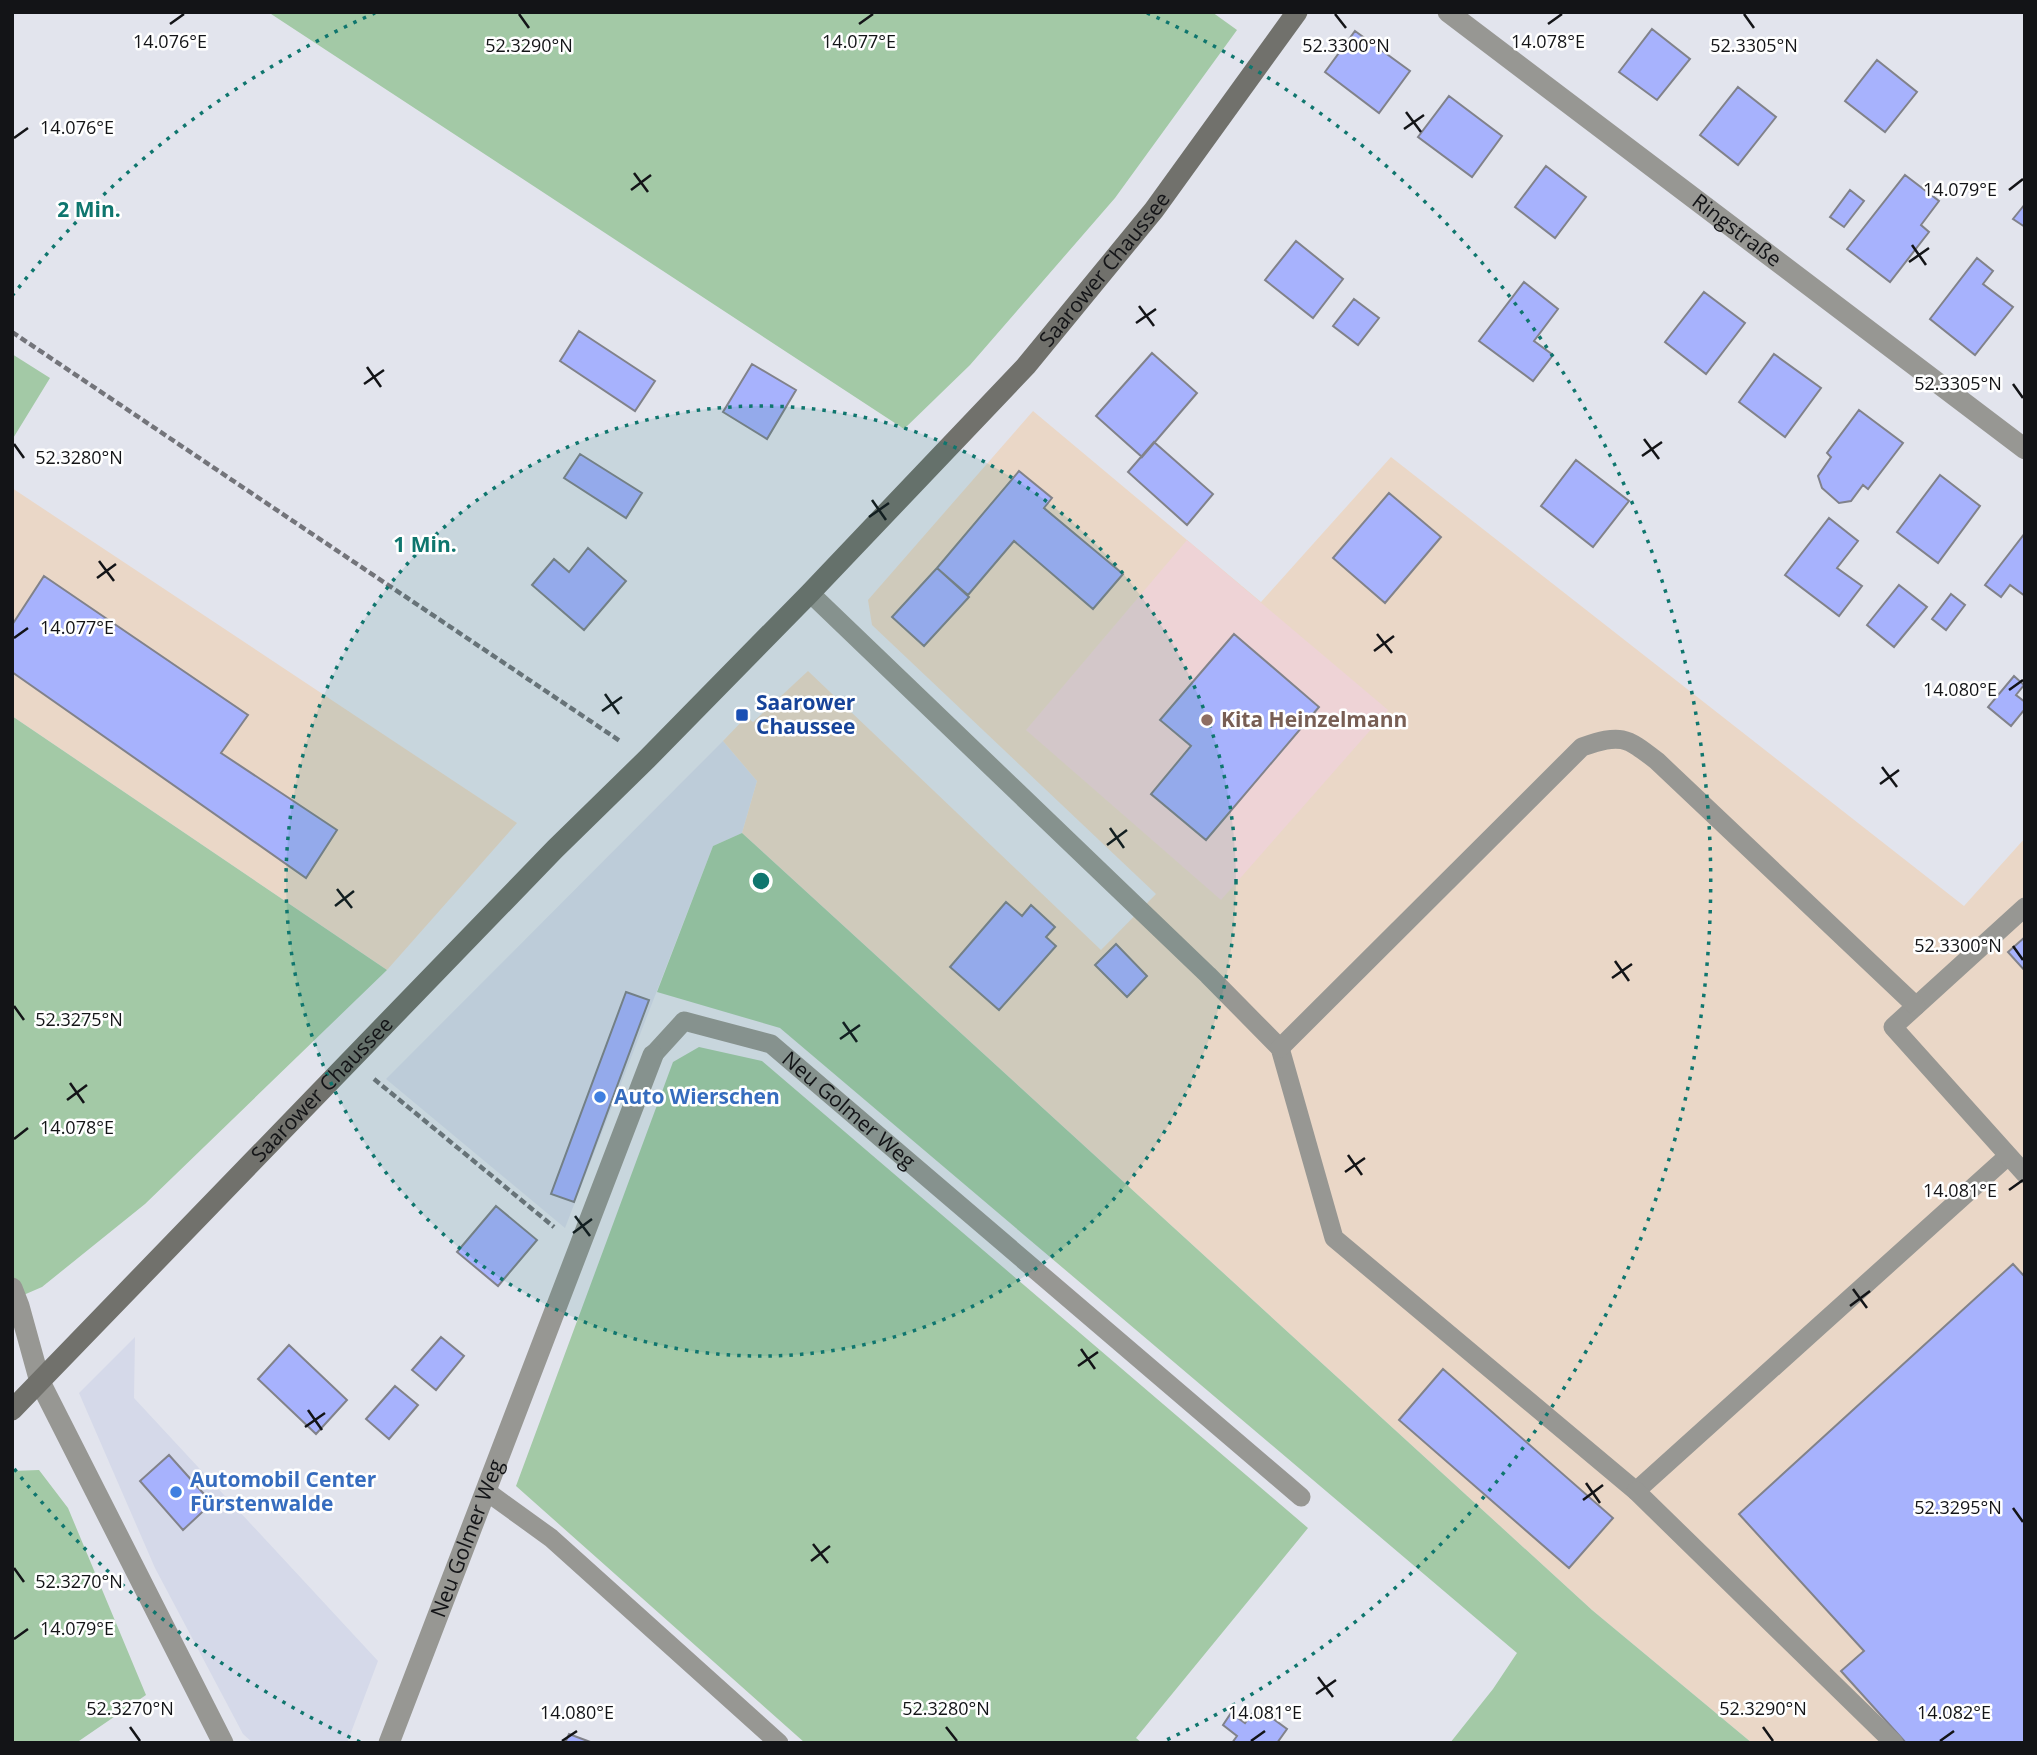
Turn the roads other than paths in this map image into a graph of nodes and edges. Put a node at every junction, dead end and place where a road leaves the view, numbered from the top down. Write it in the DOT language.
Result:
graph roads {
  1 [pos="1297,12"];
  2 [pos="1448,12"];
  3 [pos="2025,449"];
  4 [pos="810,593"];
  5 [pos="2025,906"];
  6 [pos="1916,1006"];
  7 [pos="1280,1048"];
  8 [pos="653,1055"];
  9 [pos="2008,1156"];
  10 [pos="2025,1174"];
  11 [pos="12,1288"];
  12 [pos="40,1382"];
  13 [pos="12,1410"];
  14 [pos="486,1490"];
  15 [pos="1636,1491"];
  16 [pos="1301,1497"];
  17 [pos="223,1743"];
  18 [pos="389,1743"];
  19 [pos="779,1743"];
  20 [pos="1894,1743"];
  1 -- 4 [label="main road, Saarower Chaussee"];
  2 -- 3 [label="street, Ringstraße"];
  4 -- 7 [label="lane"];
  4 -- 12 [label="main road, Saarower Chaussee"];
  5 -- 6 [label="lane"];
  6 -- 7 [label="lane"];
  6 -- 9 [label="lane"];
  7 -- 15 [label="lane"];
  8 -- 14 [label="street, Neu Golmer Weg"];
  8 -- 16 [label="lane, Neu Golmer Weg"];
  9 -- 10 [label="lane"];
  9 -- 15 [label="lane"];
  11 -- 12 [label="street"];
  12 -- 13 [label="main road, Saarower Chaussee"];
  12 -- 17 [label="street"];
  14 -- 18 [label="street, Neu Golmer Weg"];
  14 -- 19 [label="lane"];
  15 -- 20 [label="lane"];
}
